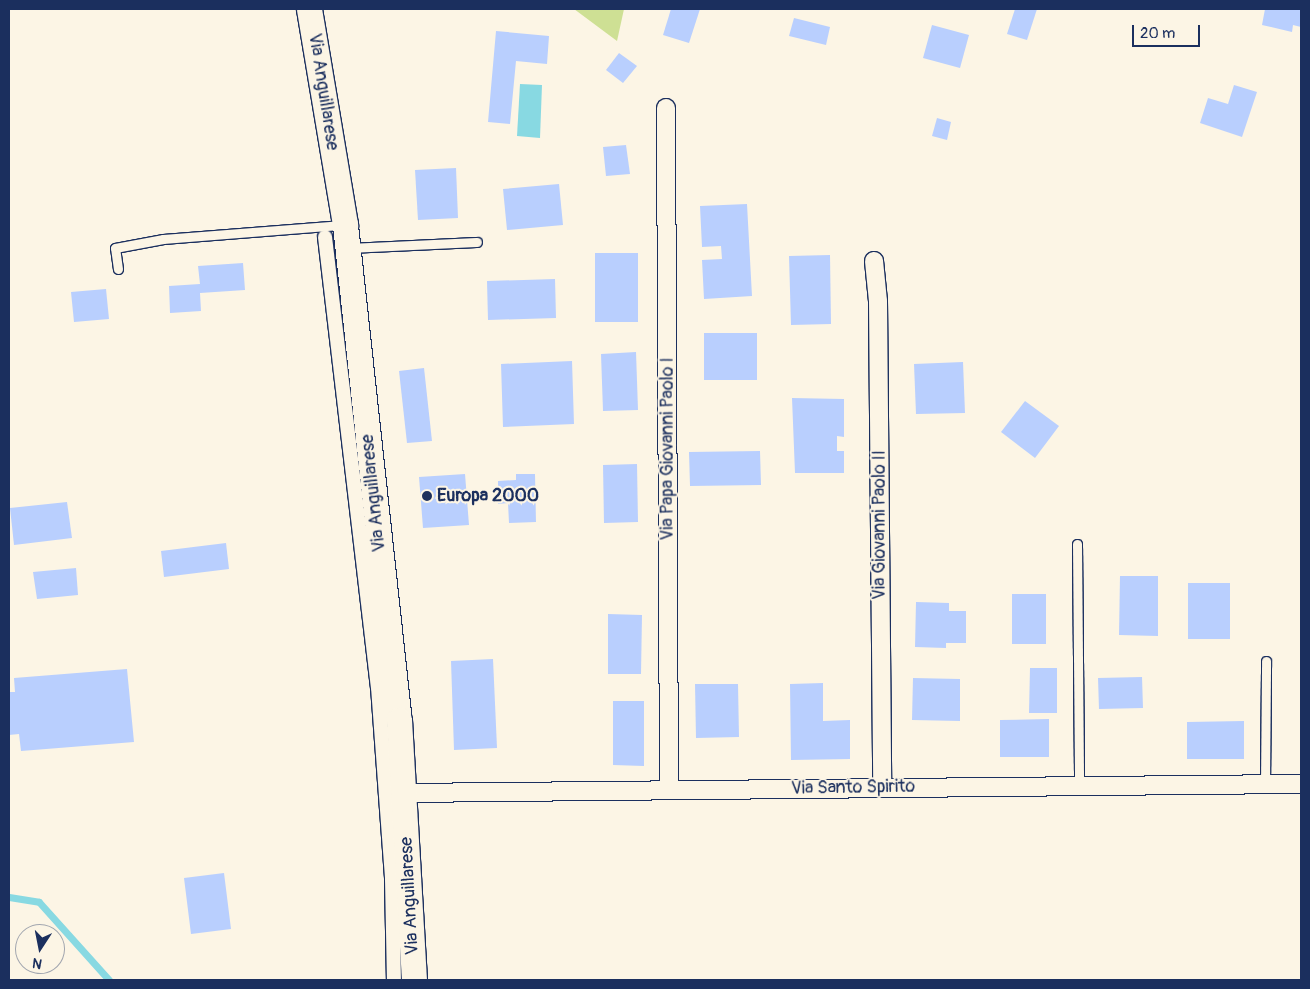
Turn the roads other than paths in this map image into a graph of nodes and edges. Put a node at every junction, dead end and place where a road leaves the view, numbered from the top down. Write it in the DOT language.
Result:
graph roads {
  1 [pos="309,9"];
  2 [pos="666,108"];
  3 [pos="339,237"];
  4 [pos="477,242"];
  5 [pos="874,261"];
  6 [pos="118,269"];
  7 [pos="1077,544"];
  8 [pos="1266,661"];
  9 [pos="1301,784"];
  10 [pos="1265,785"];
  11 [pos="1079,786"];
  12 [pos="882,788"];
  13 [pos="669,790"];
  14 [pos="405,793"];
  15 [pos="394,980"];
  16 [pos="414,980"];
  1 -- 3 [label="main road, Via Anguillarese"];
  2 -- 13 [label="street, Via Papa Giovanni Paolo I"];
  3 -- 4 [label="lane"];
  3 -- 6 [label="lane"];
  3 -- 14 [label="main road, Via Anguillarese"];
  3 -- 15 [label="street"];
  5 -- 12 [label="street, Via Giovanni Paolo II"];
  7 -- 11 [label="lane"];
  8 -- 10 [label="lane"];
  9 -- 10 [label="street, Via Santo Spirito"];
  10 -- 11 [label="street, Via Santo Spirito"];
  11 -- 12 [label="street, Via Santo Spirito"];
  12 -- 13 [label="street, Via Santo Spirito"];
  13 -- 14 [label="street, Via Santo Spirito"];
  14 -- 16 [label="main road, Via Anguillarese"];
}
